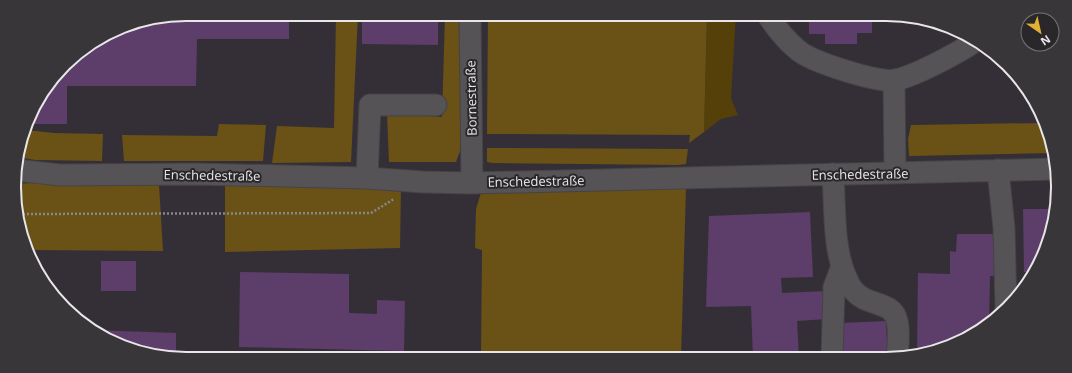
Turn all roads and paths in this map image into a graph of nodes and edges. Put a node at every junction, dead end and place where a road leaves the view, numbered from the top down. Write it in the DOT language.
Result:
graph roads {
  1 [pos="470,21"];
  2 [pos="772,21"];
  3 [pos="970,44"];
  4 [pos="894,80"];
  5 [pos="436,105"];
  6 [pos="1050,169"];
  7 [pos="998,170"];
  8 [pos="21,171"];
  9 [pos="895,173"];
  10 [pos="832,174"];
  11 [pos="366,178"];
  12 [pos="472,183"];
  13 [pos="397,197"];
  14 [pos="23,214"];
  15 [pos="842,266"];
  16 [pos="1006,301"];
  17 [pos="832,352"];
  18 [pos="897,352"];
  1 -- 12 [label="street, Bornestraße"];
  2 -- 4 [label="street"];
  3 -- 4 [label="street"];
  4 -- 9 [label="street"];
  5 -- 11 [label="street"];
  6 -- 7 [label="street, Enschedestraße"];
  7 -- 9 [label="street, Enschedestraße"];
  7 -- 16 [label="street"];
  8 -- 11 [label="street, Enschedestraße"];
  9 -- 10 [label="street, Enschedestraße"];
  10 -- 12 [label="street, Enschedestraße"];
  10 -- 15 [label="street"];
  11 -- 12 [label="street, Enschedestraße"];
  13 -- 14 [label="path"];
  15 -- 17 [label="street"];
  15 -- 18 [label="street"];
}
